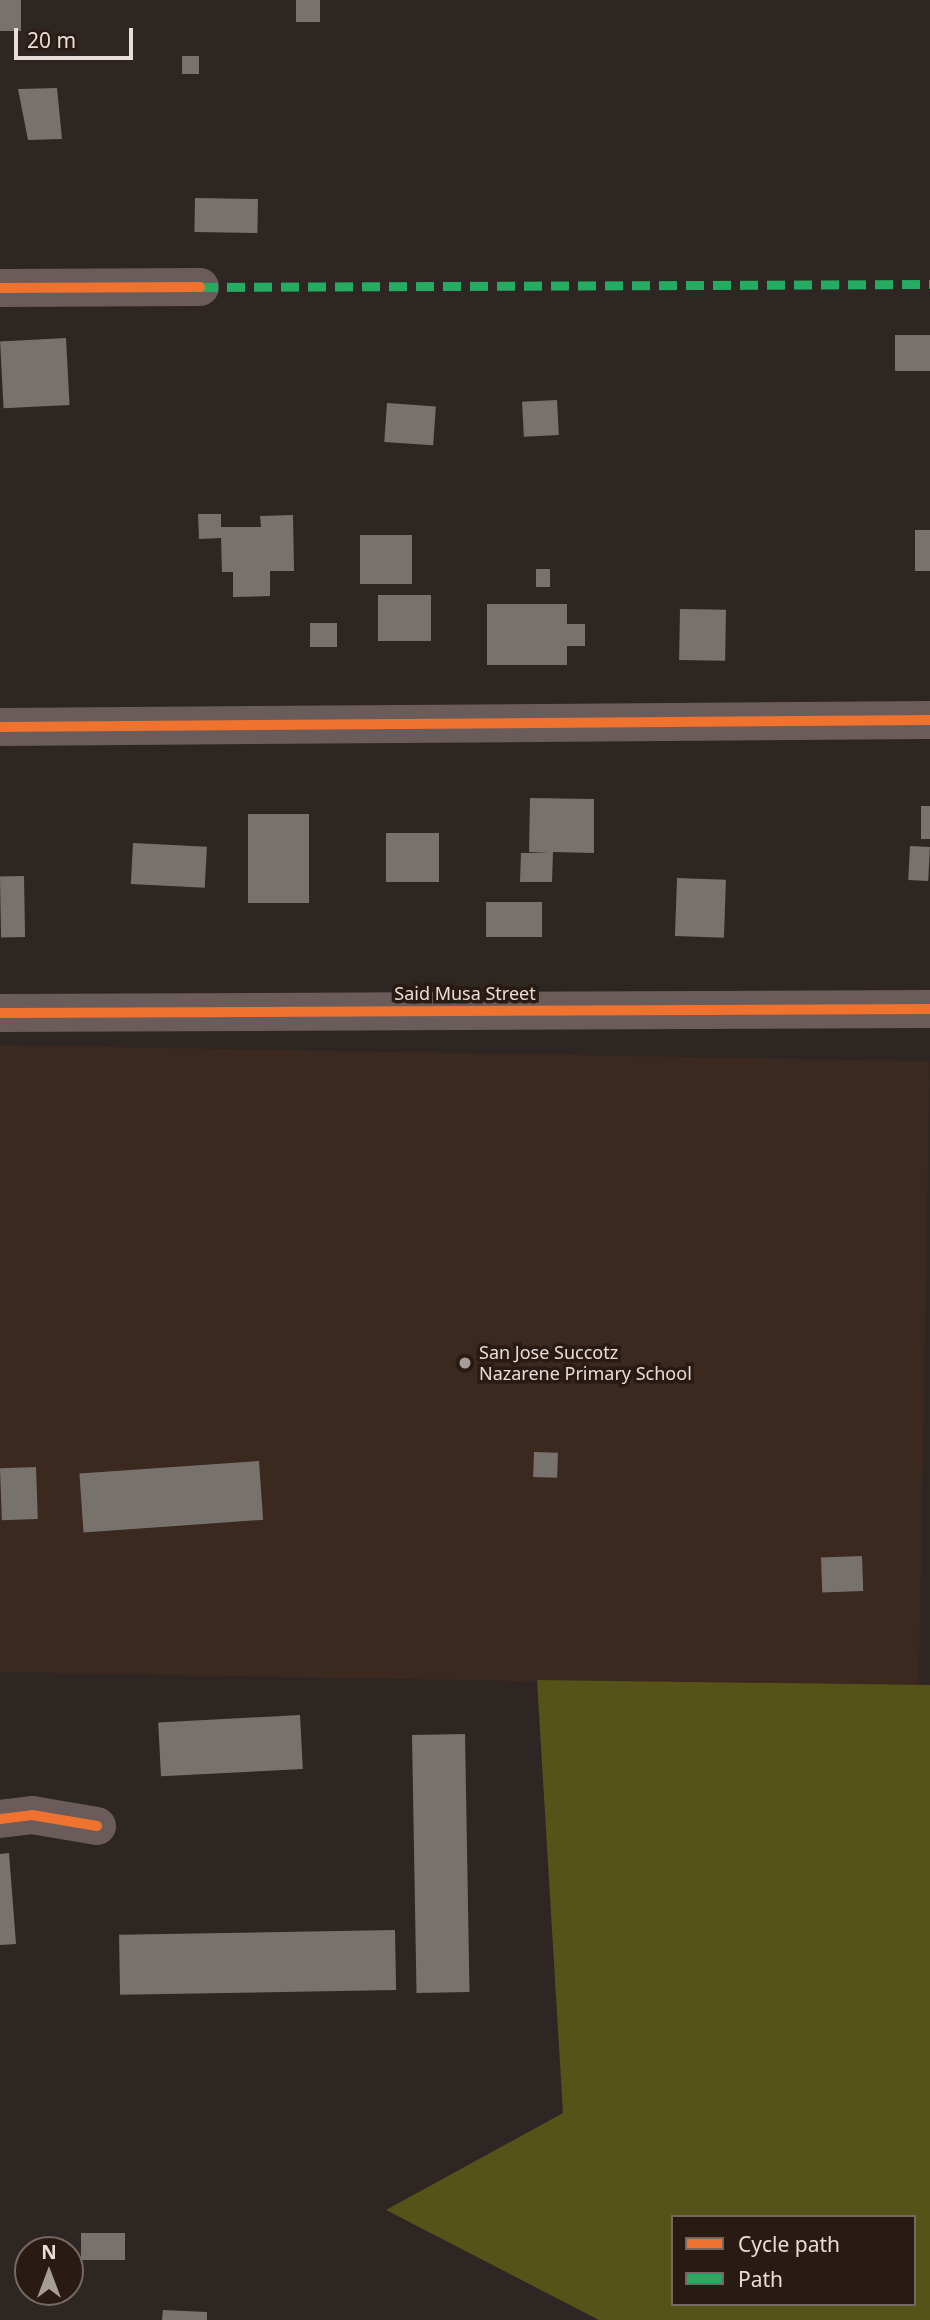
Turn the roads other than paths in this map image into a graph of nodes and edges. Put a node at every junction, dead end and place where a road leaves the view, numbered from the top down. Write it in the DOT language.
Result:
graph roads {
  1 [pos="200,287"];
  2 [pos="0,288"];
  3 [pos="930,719"];
  4 [pos="0,727"];
  5 [pos="930,1009"];
  6 [pos="0,1013"];
  7 [pos="0,1819"];
  8 [pos="97,1826"];
  1 -- 2 [label="street"];
  3 -- 4 [label="street"];
  5 -- 6 [label="street, Said Musa Street"];
  7 -- 8 [label="street"];
}
